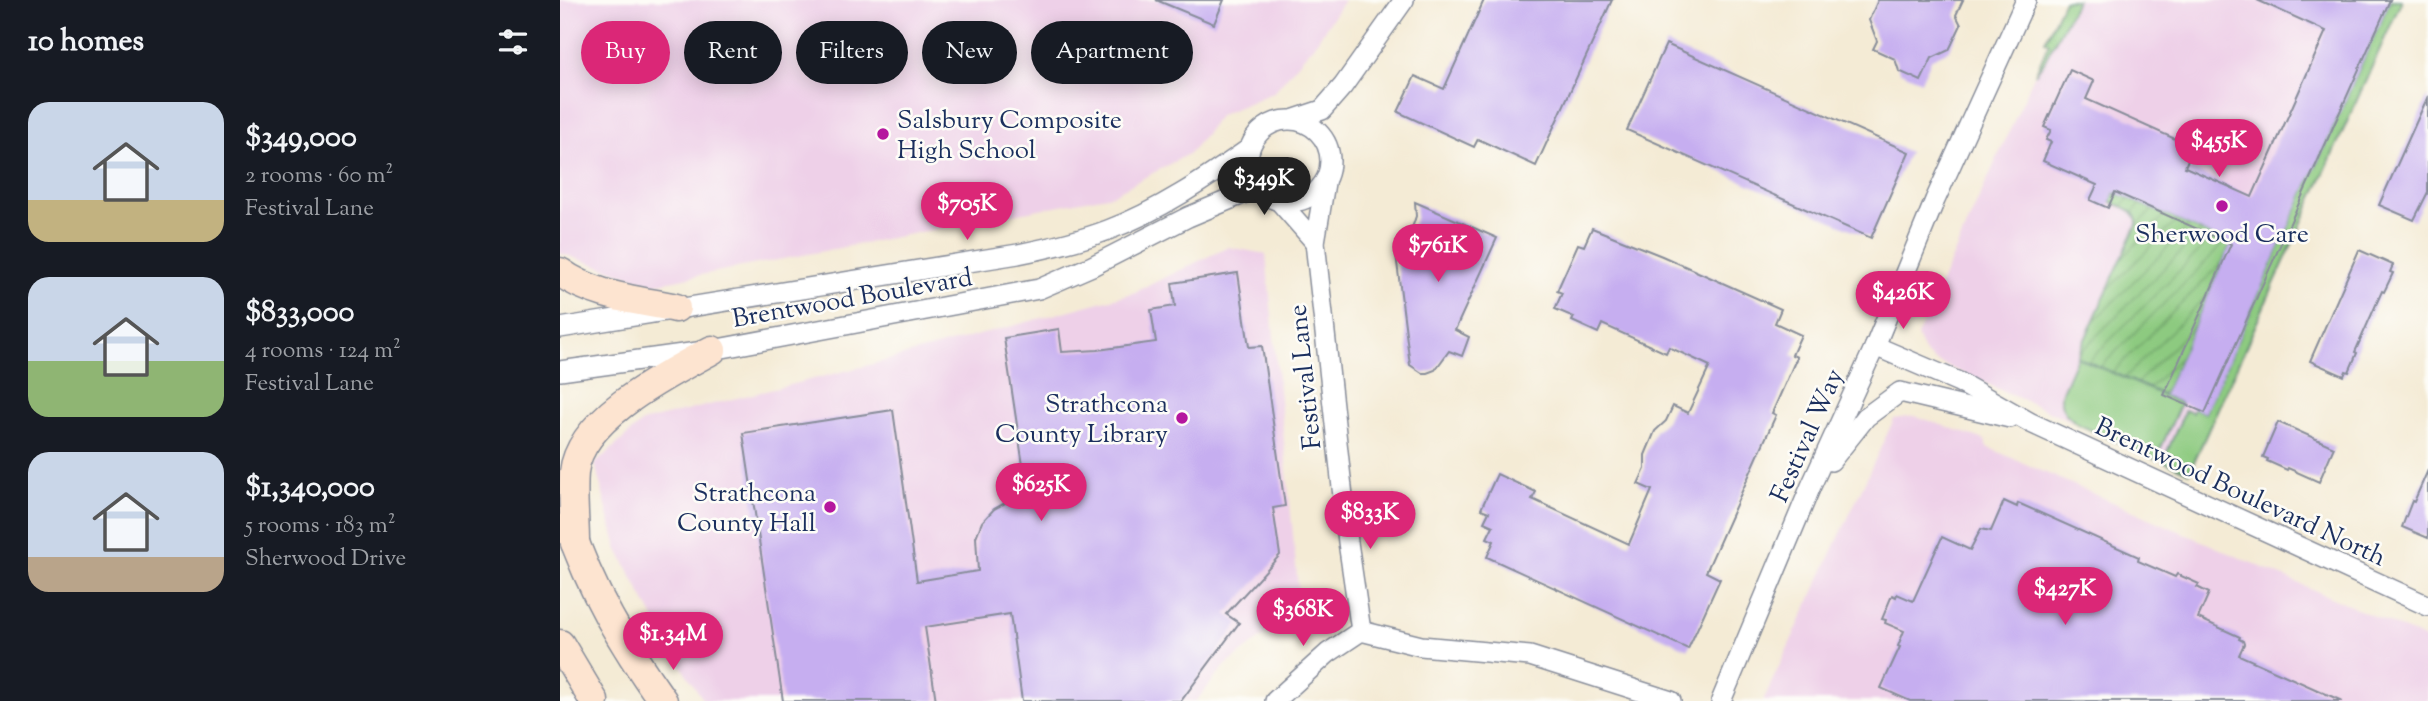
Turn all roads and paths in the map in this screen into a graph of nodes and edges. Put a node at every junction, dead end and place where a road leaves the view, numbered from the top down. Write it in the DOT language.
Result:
graph roads {
  1 [pos="1404,0"];
  2 [pos="2026,0"];
  3 [pos="1295,120"];
  4 [pos="1250,148"];
  5 [pos="1325,183"];
  6 [pos="1257,188"];
  7 [pos="1280,202"];
  8 [pos="1315,243"];
  9 [pos="560,272"];
  10 [pos="676,308"];
  11 [pos="560,328"];
  12 [pos="1875,346"];
  13 [pos="712,350"];
  14 [pos="560,371"];
  15 [pos="2031,423"];
  16 [pos="1811,486"];
  17 [pos="560,499"];
  18 [pos="575,543"];
  19 [pos="2428,606"];
  20 [pos="1361,631"];
  21 [pos="560,643"];
  22 [pos="594,701"];
  23 [pos="663,701"];
  24 [pos="1275,701"];
  25 [pos="1671,701"];
  26 [pos="1721,701"];
  1 -- 3 [label="street"];
  2 -- 12 [label="street, Festival Way"];
  3 -- 4 [label="street"];
  3 -- 5 [label="street"];
  4 -- 6 [label="street"];
  4 -- 10 [label="street, Brentwood Boulevard"];
  5 -- 7 [label="street"];
  5 -- 8 [label="street, Festival Lane"];
  6 -- 7 [label="street"];
  6 -- 13 [label="street, Brentwood Boulevard"];
  7 -- 8 [label="street"];
  8 -- 20 [label="street, Festival Lane"];
  9 -- 10 [label="main road"];
  10 -- 11 [label="street, Brentwood Boulevard"];
  12 -- 15 [label="street"];
  12 -- 16 [label="street, Festival Way"];
  13 -- 14 [label="street, Brentwood Boulevard"];
  13 -- 18 [label="main road"];
  15 -- 16 [label="street"];
  15 -- 19 [label="street, Brentwood Boulevard North"];
  16 -- 26 [label="street, Festival Way"];
  17 -- 18 [label="main road"];
  18 -- 23 [label="main road"];
  20 -- 24 [label="street"];
  20 -- 25 [label="street"];
  21 -- 22 [label="main road"];
}
